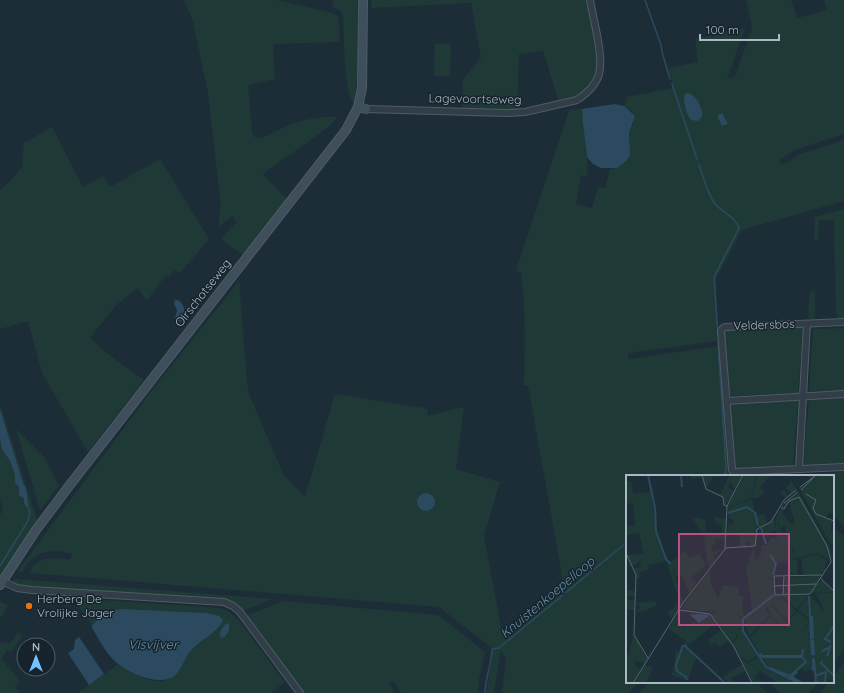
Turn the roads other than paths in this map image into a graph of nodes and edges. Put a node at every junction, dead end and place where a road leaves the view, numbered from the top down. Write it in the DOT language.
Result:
graph roads {
  1 [pos="363,0"];
  2 [pos="590,0"];
  3 [pos="362,108"];
  4 [pos="844,322"];
  5 [pos="807,324"];
  6 [pos="844,394"];
  7 [pos="803,396"];
  8 [pos="726,401"];
  9 [pos="844,467"];
  10 [pos="799,468"];
  11 [pos="1,583"];
  12 [pos="300,693"];
  1 -- 3 [label="street, Oirschotseweg"];
  2 -- 3 [label="street, Lagevoortseweg"];
  3 -- 11 [label="street, Oirschotseweg"];
  4 -- 5 [label="street, Veldersbos"];
  5 -- 7 [label="street, Veldersbos"];
  5 -- 8 [label="street, Veldersbos"];
  6 -- 7 [label="street"];
  7 -- 8 [label="street"];
  7 -- 10 [label="street, Veldersbos"];
  8 -- 10 [label="street, Veldersbos"];
  9 -- 10 [label="street, Veldersbos"];
  11 -- 12 [label="street"];
}
